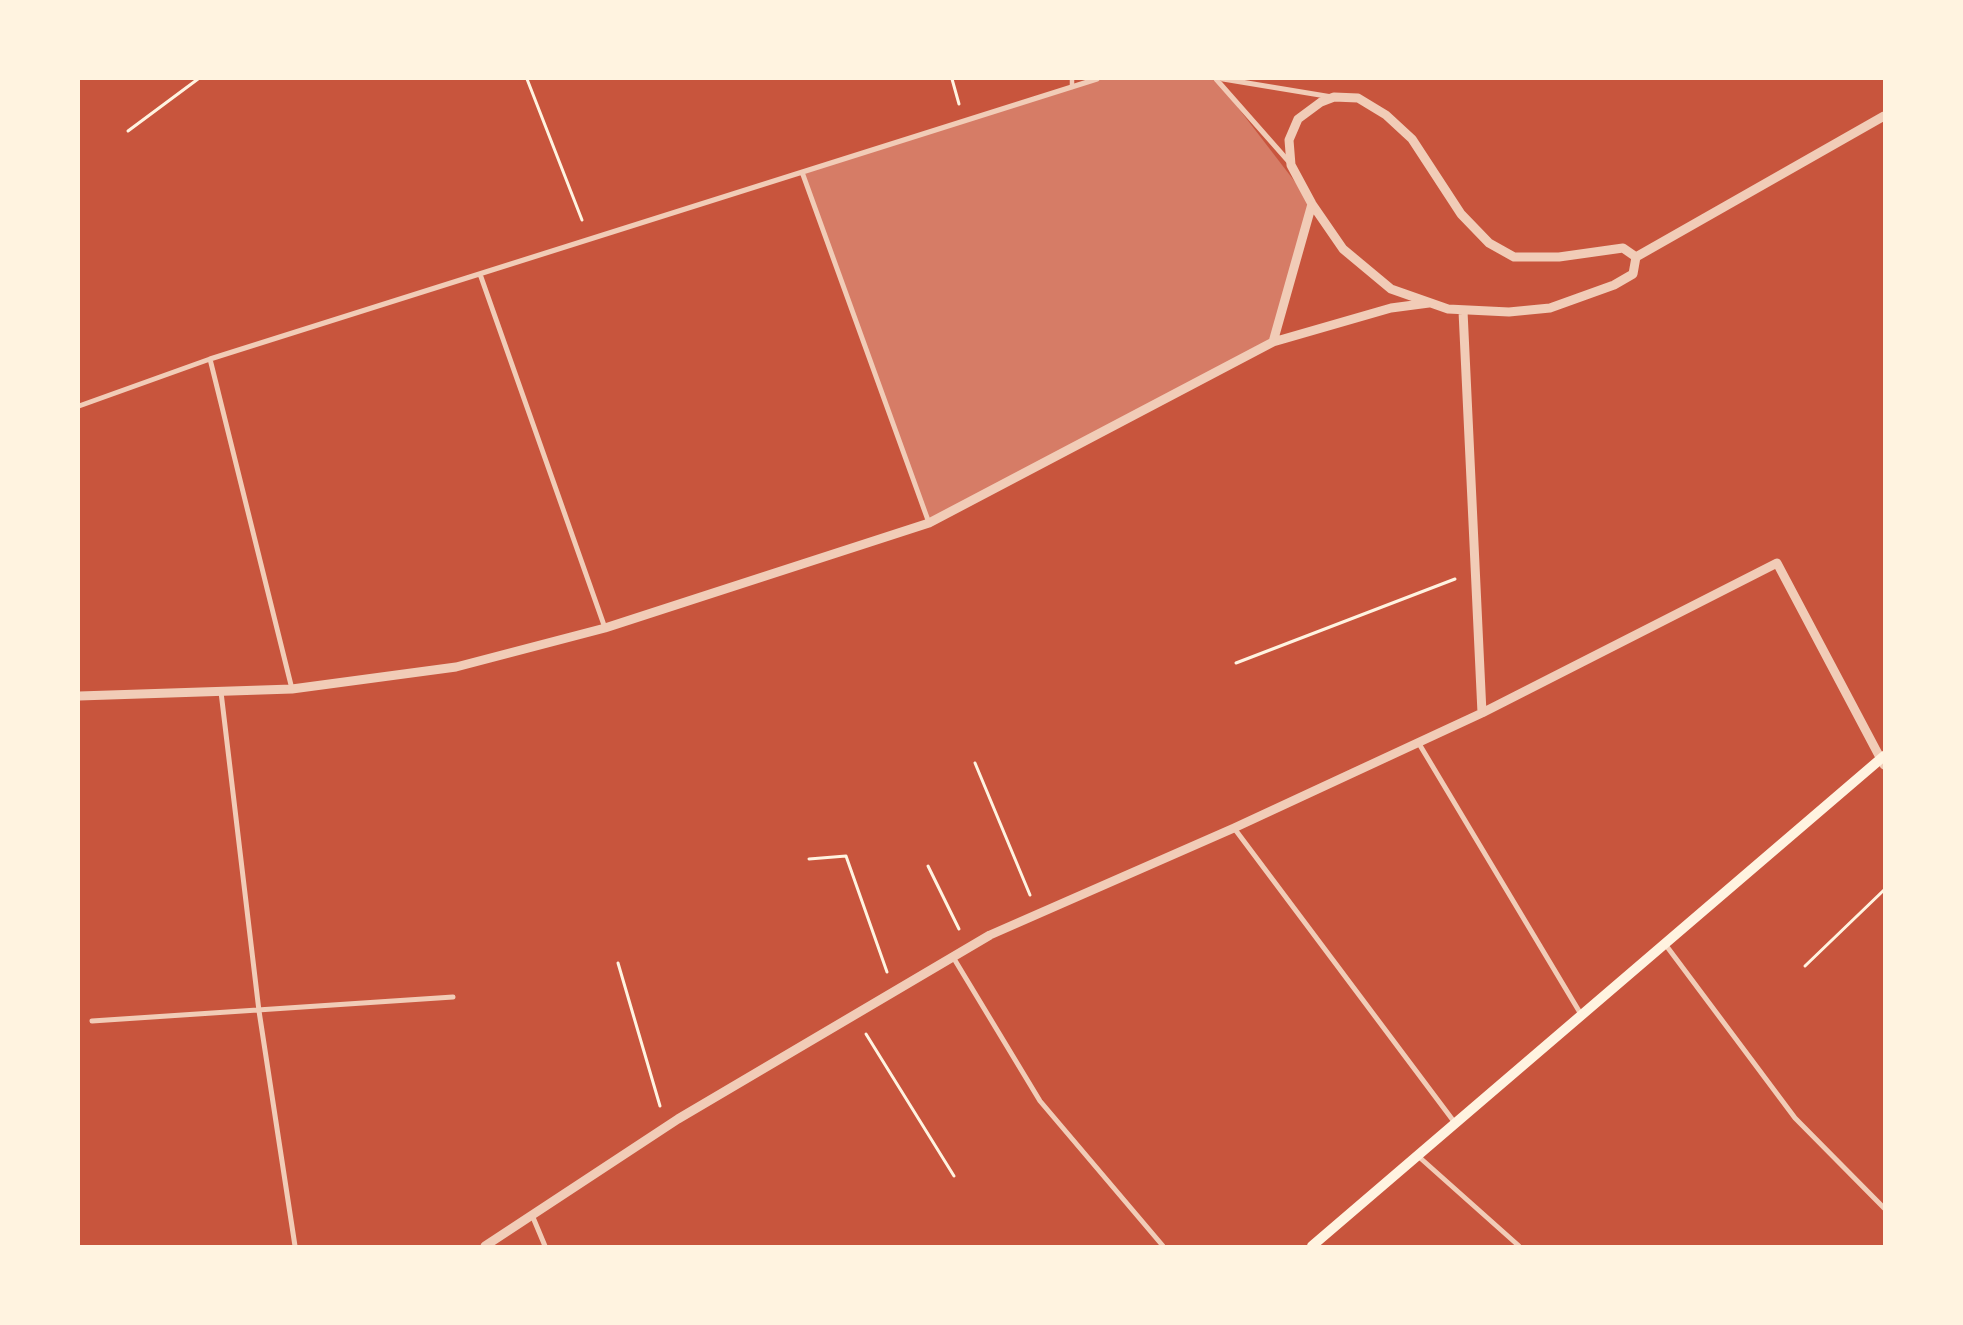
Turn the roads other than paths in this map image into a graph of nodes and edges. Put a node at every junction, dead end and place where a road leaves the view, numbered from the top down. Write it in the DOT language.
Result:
graph roads {
  1 [pos="1072,79"];
  2 [pos="1097,79"];
  3 [pos="1216,79"];
  4 [pos="1224,79"];
  5 [pos="1072,87"];
  6 [pos="1334,97"];
  7 [pos="1884,116"];
  8 [pos="1291,164"];
  9 [pos="802,172"];
  10 [pos="1312,204"];
  11 [pos="1636,257"];
  12 [pos="480,274"];
  13 [pos="1429,303"];
  14 [pos="1463,311"];
  15 [pos="1273,342"];
  16 [pos="210,359"];
  17 [pos="79,406"];
  18 [pos="929,523"];
  19 [pos="605,628"];
  20 [pos="292,689"];
  21 [pos="222,692"];
  22 [pos="79,696"];
  23 [pos="1482,713"];
  24 [pos="1418,742"];
  25 [pos="1883,760"];
  26 [pos="1234,828"];
  27 [pos="1665,944"];
  28 [pos="953,957"];
  29 [pos="453,997"];
  30 [pos="259,1011"];
  31 [pos="1582,1016"];
  32 [pos="92,1021"];
  33 [pos="1455,1124"];
  34 [pos="1418,1156"];
  35 [pos="1884,1208"];
  36 [pos="532,1216"];
  37 [pos="295,1246"];
  38 [pos="485,1246"];
  39 [pos="545,1246"];
  40 [pos="1163,1246"];
  41 [pos="1312,1246"];
  42 [pos="1519,1246"];
  1 -- 5 [label="street"];
  2 -- 5 [label="street"];
  3 -- 8 [label="street"];
  4 -- 6 [label="street"];
  5 -- 9 [label="street"];
  6 -- 8 [label="street"];
  6 -- 11 [label="street"];
  7 -- 11 [label="street"];
  8 -- 10 [label="street"];
  9 -- 12 [label="street"];
  9 -- 18 [label="street"];
  10 -- 13 [label="street"];
  10 -- 15 [label="street"];
  11 -- 14 [label="street"];
  12 -- 16 [label="street"];
  12 -- 19 [label="street"];
  13 -- 14 [label="street"];
  13 -- 15 [label="street"];
  14 -- 23 [label="street"];
  15 -- 18 [label="street"];
  16 -- 17 [label="street"];
  16 -- 20 [label="street"];
  18 -- 19 [label="street"];
  19 -- 20 [label="street"];
  20 -- 21 [label="street"];
  21 -- 22 [label="street"];
  21 -- 30 [label="street"];
  23 -- 24 [label="street"];
  23 -- 25 [label="street"];
  24 -- 26 [label="street"];
  24 -- 31 [label="street"];
  25 -- 27 [label="main road"];
  26 -- 28 [label="street"];
  26 -- 33 [label="street"];
  27 -- 31 [label="main road"];
  27 -- 35 [label="street"];
  28 -- 36 [label="street"];
  28 -- 40 [label="street"];
  29 -- 30 [label="street"];
  30 -- 32 [label="street"];
  30 -- 37 [label="street"];
  31 -- 33 [label="main road"];
  33 -- 34 [label="main road"];
  34 -- 41 [label="main road"];
  34 -- 42 [label="street"];
  36 -- 38 [label="street"];
  36 -- 39 [label="street"];
}
